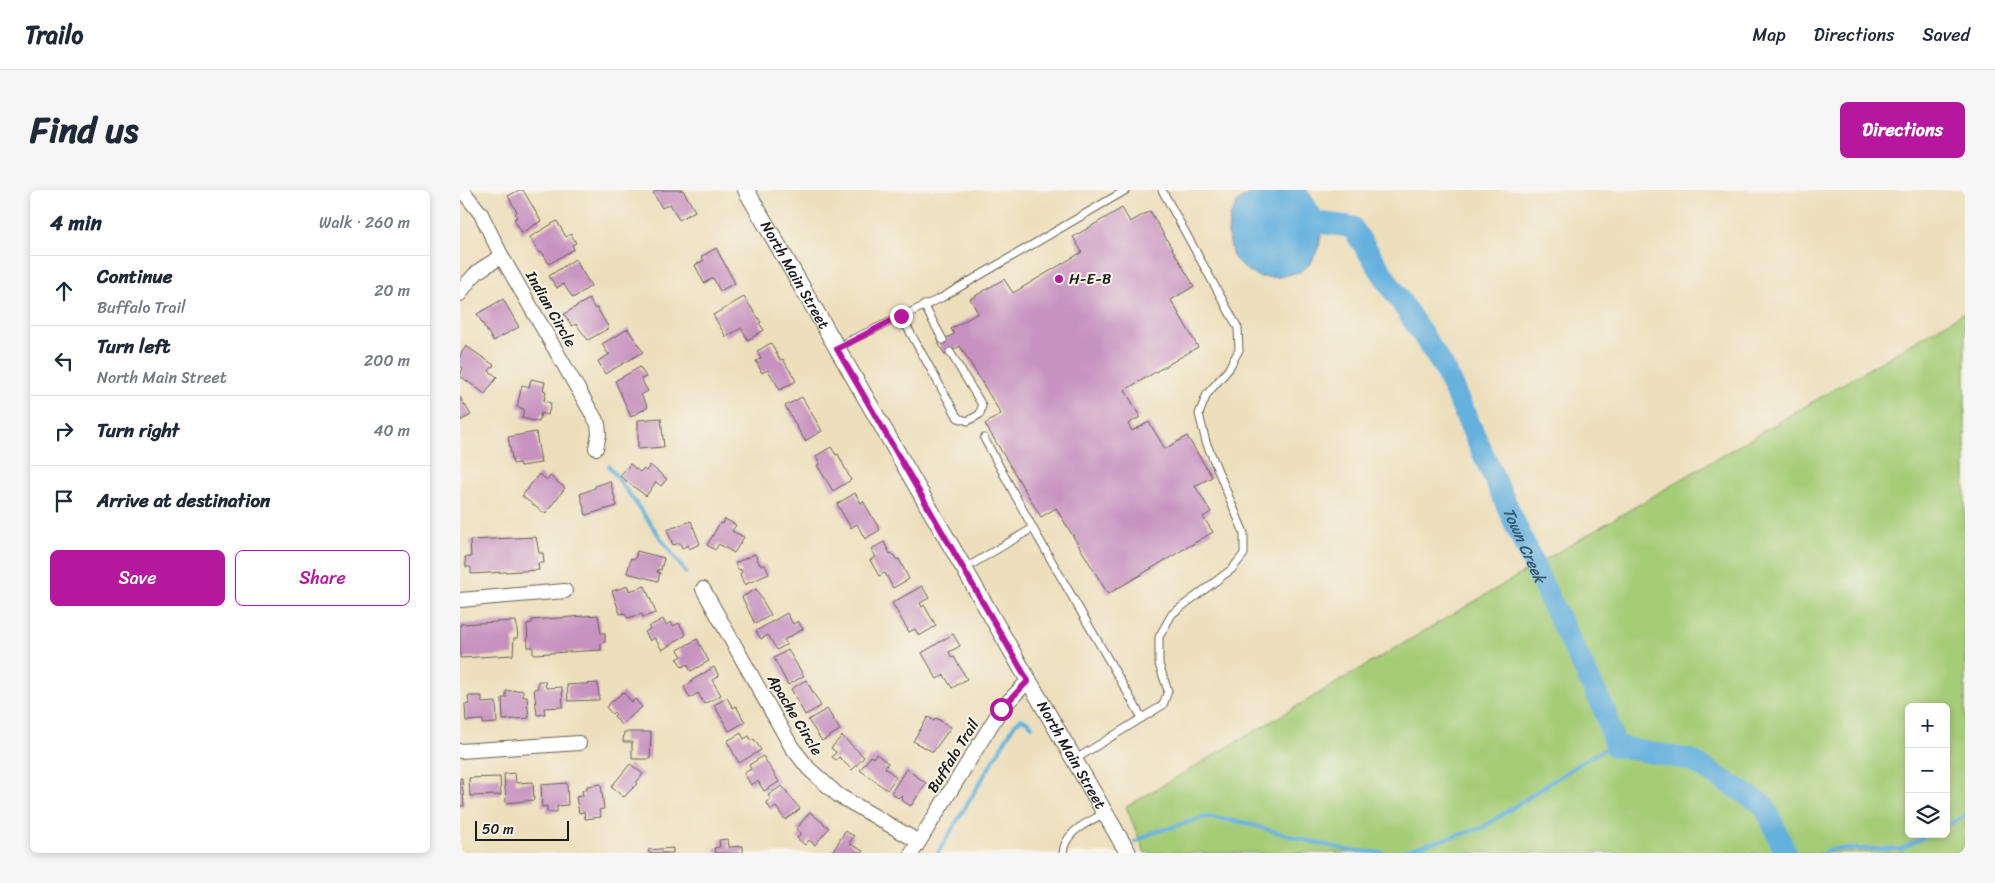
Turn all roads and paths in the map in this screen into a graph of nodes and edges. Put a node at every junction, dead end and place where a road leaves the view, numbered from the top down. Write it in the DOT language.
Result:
graph roads {
  1 [pos="462,190"];
  2 [pos="746,190"];
  3 [pos="1126,190"];
  4 [pos="1162,190"];
  5 [pos="502,257"];
  6 [pos="460,294"];
  7 [pos="924,305"];
  8 [pos="901,316"];
  9 [pos="943,340"];
  10 [pos="837,349"];
  11 [pos="950,352"];
  12 [pos="984,438"];
  13 [pos="596,448"];
  14 [pos="1033,528"];
  15 [pos="964,569"];
  16 [pos="703,588"];
  17 [pos="565,591"];
  18 [pos="460,600"];
  19 [pos="1028,681"];
  20 [pos="1142,718"];
  21 [pos="579,743"];
  22 [pos="460,751"];
  23 [pos="1074,760"];
  24 [pos="1105,813"];
  25 [pos="915,847"];
  26 [pos="1063,853"];
  27 [pos="1128,853"];
  1 -- 5 [label="street, Indian Circle"];
  2 -- 10 [label="street, North Main Street"];
  3 -- 7 [label="lane"];
  4 -- 20 [label="lane"];
  5 -- 6 [label="street"];
  5 -- 13 [label="street, Indian Circle"];
  7 -- 8 [label="lane"];
  7 -- 9 [label="lane"];
  8 -- 10 [label="lane"];
  8 -- 11 [label="lane"];
  10 -- 15 [label="street, North Main Street"];
  12 -- 14 [label="lane"];
  14 -- 15 [label="lane"];
  14 -- 20 [label="lane"];
  15 -- 19 [label="street, North Main Street"];
  16 -- 25 [label="street, Apache Circle"];
  17 -- 18 [label="street"];
  19 -- 23 [label="street, North Main Street"];
  19 -- 25 [label="street, Buffalo Trail"];
  20 -- 23 [label="lane"];
  21 -- 22 [label="street"];
  23 -- 24 [label="street, North Main Street"];
  24 -- 26 [label="lane"];
  24 -- 27 [label="street, North Main Street"];
}
